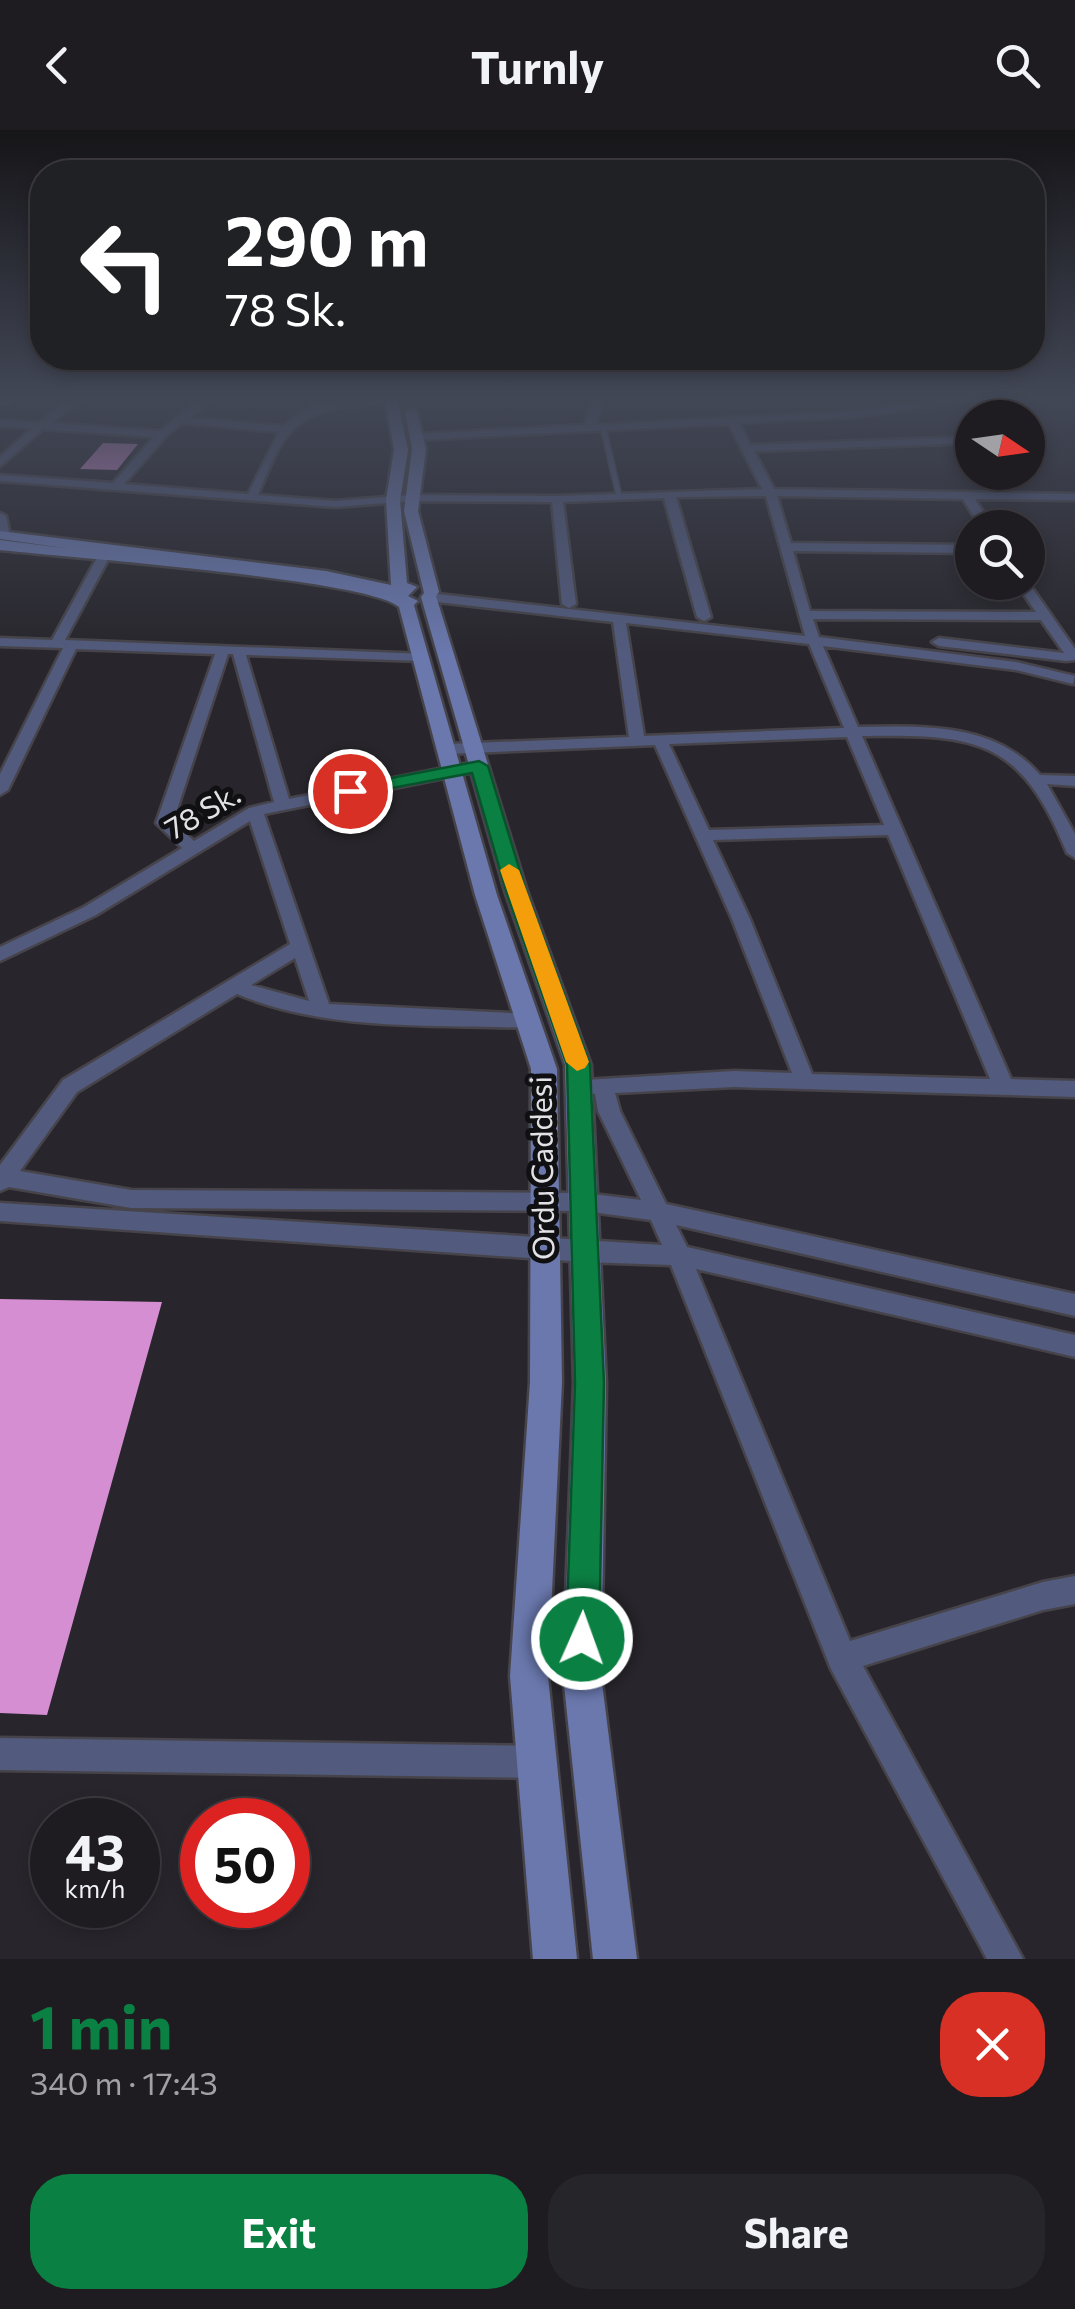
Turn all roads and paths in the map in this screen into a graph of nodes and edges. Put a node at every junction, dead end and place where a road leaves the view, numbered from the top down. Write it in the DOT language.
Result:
graph roads {
  1 [pos="73,484"];
  2 [pos="118,484"];
  3 [pos="257,484"];
  4 [pos="404,484"];
  5 [pos="615,484"];
  6 [pos="766,484"];
  7 [pos="115,488"];
  8 [pos="669,494"];
  9 [pos="771,495"];
  10 [pos="619,496"];
  11 [pos="968,497"];
  12 [pos="1075,497"];
  13 [pos="250,499"];
  14 [pos="403,499"];
  15 [pos="557,499"];
  16 [pos="976,510"];
  17 [pos="0,516"];
  18 [pos="2,538"];
  19 [pos="786,548"];
  20 [pos="955,549"];
  21 [pos="104,556"];
  22 [pos="413,596"];
  23 [pos="1032,600"];
  24 [pos="569,604"];
  25 [pos="1041,616"];
  26 [pos="704,617"];
  27 [pos="619,620"];
  28 [pos="810,629"];
  29 [pos="0,642"];
  30 [pos="64,644"];
  31 [pos="230,653"];
  32 [pos="1071,656"];
  33 [pos="421,657"];
  34 [pos="1074,681"];
  35 [pos="855,732"];
  36 [pos="660,738"];
  37 [pos="637,739"];
  38 [pos="463,757"];
  39 [pos="1032,779"];
  40 [pos="1075,781"];
  41 [pos="0,790"];
  42 [pos="283,805"];
  43 [pos="255,811"];
  44 [pos="896,830"];
  45 [pos="703,835"];
  46 [pos="193,849"];
  47 [pos="1075,854"];
  48 [pos="301,946"];
  49 [pos="0,955"];
  50 [pos="233,985"];
  51 [pos="321,1008"];
  52 [pos="528,1020"];
  53 [pos="805,1081"];
  54 [pos="592,1086"];
  55 [pos="1004,1087"];
  56 [pos="1075,1089"];
  57 [pos="1,1179"];
  58 [pos="584,1202"];
  59 [pos="546,1203"];
  60 [pos="0,1212"];
  61 [pos="658,1212"];
  62 [pos="546,1248"];
  63 [pos="585,1252"];
  64 [pos="680,1254"];
  65 [pos="1075,1305"];
  66 [pos="1075,1346"];
  67 [pos="1075,1590"];
  68 [pos="842,1658"];
  69 [pos="0,1754"];
  70 [pos="537,1762"];
  71 [pos="555,1959"];
  72 [pos="615,1959"];
  73 [pos="1006,1959"];
  1 -- 7 [label="street"];
  2 -- 7 [label="street"];
  3 -- 13 [label="street"];
  4 -- 14 [label="main road, Ordu Caddesi"];
  5 -- 10 [label="lane"];
  6 -- 9 [label="street"];
  7 -- 13 [label="street"];
  8 -- 9 [label="street"];
  8 -- 10 [label="street"];
  8 -- 26 [label="street"];
  9 -- 11 [label="street"];
  9 -- 19 [label="street"];
  10 -- 15 [label="street"];
  11 -- 12 [label="street"];
  11 -- 16 [label="street"];
  13 -- 14 [label="street"];
  14 -- 15 [label="street"];
  14 -- 22 [label="main road, Ordu Caddesi"];
  15 -- 24 [label="street"];
  17 -- 18 [label="street"];
  18 -- 21 [label="main road"];
  18 -- 22 [label="main road"];
  19 -- 20 [label="street"];
  19 -- 28 [label="street"];
  21 -- 22 [label="main road"];
  21 -- 30 [label="street"];
  22 -- 24 [label="street"];
  22 -- 27 [label="street"];
  22 -- 33 [label="main road, Ordu Caddesi"];
  22 -- 38 [label="main road, Ordu Caddesi"];
  23 -- 25 [label="street"];
  24 -- 26 [label="street"];
  25 -- 28 [label="street"];
  25 -- 32 [label="street"];
  26 -- 28 [label="street"];
  27 -- 28 [label="street"];
  27 -- 37 [label="street"];
  28 -- 32 [label="street"];
  28 -- 34 [label="street"];
  28 -- 35 [label="street"];
  29 -- 30 [label="street"];
  30 -- 31 [label="street"];
  30 -- 41 [label="street"];
  31 -- 33 [label="street"];
  31 -- 42 [label="street"];
  31 -- 46 [label="street"];
  32 -- 34 [label="street"];
  33 -- 38 [label="main road, Ordu Caddesi"];
  35 -- 36 [label="street, 78 Sk."];
  35 -- 39 [label="street, 78 Sk."];
  35 -- 44 [label="street"];
  36 -- 37 [label="street, 78 Sk."];
  36 -- 45 [label="street"];
  37 -- 38 [label="street, 78 Sk."];
  38 -- 42 [label="street, 78 Sk."];
  38 -- 52 [label="main road, Ordu Caddesi"];
  38 -- 54 [label="main road, Ordu Caddesi"];
  39 -- 40 [label="street"];
  39 -- 47 [label="street, 78 Sk."];
  42 -- 43 [label="street, 78 Sk."];
  43 -- 46 [label="street, 78 Sk."];
  43 -- 48 [label="street"];
  44 -- 45 [label="street"];
  44 -- 55 [label="street"];
  45 -- 53 [label="street"];
  46 -- 49 [label="street, 78 Sk."];
  48 -- 50 [label="street"];
  48 -- 51 [label="street"];
  50 -- 51 [label="street"];
  50 -- 57 [label="street"];
  51 -- 52 [label="street"];
  52 -- 59 [label="main road, Ordu Caddesi"];
  53 -- 54 [label="street"];
  53 -- 55 [label="street"];
  54 -- 58 [label="main road, Ordu Caddesi"];
  54 -- 61 [label="street"];
  55 -- 56 [label="street"];
  57 -- 59 [label="street"];
  58 -- 59 [label="street"];
  58 -- 61 [label="street"];
  58 -- 63 [label="main road, Ordu Caddesi"];
  59 -- 62 [label="main road, Ordu Caddesi"];
  60 -- 62 [label="street"];
  61 -- 64 [label="street"];
  61 -- 65 [label="street"];
  62 -- 63 [label="street"];
  62 -- 70 [label="main road, Ordu Caddesi"];
  63 -- 64 [label="street"];
  63 -- 72 [label="main road, Ordu Caddesi"];
  64 -- 66 [label="street"];
  64 -- 68 [label="street"];
  67 -- 68 [label="street"];
  68 -- 73 [label="street"];
  69 -- 70 [label="street"];
  70 -- 71 [label="main road, Ordu Caddesi"];
}
